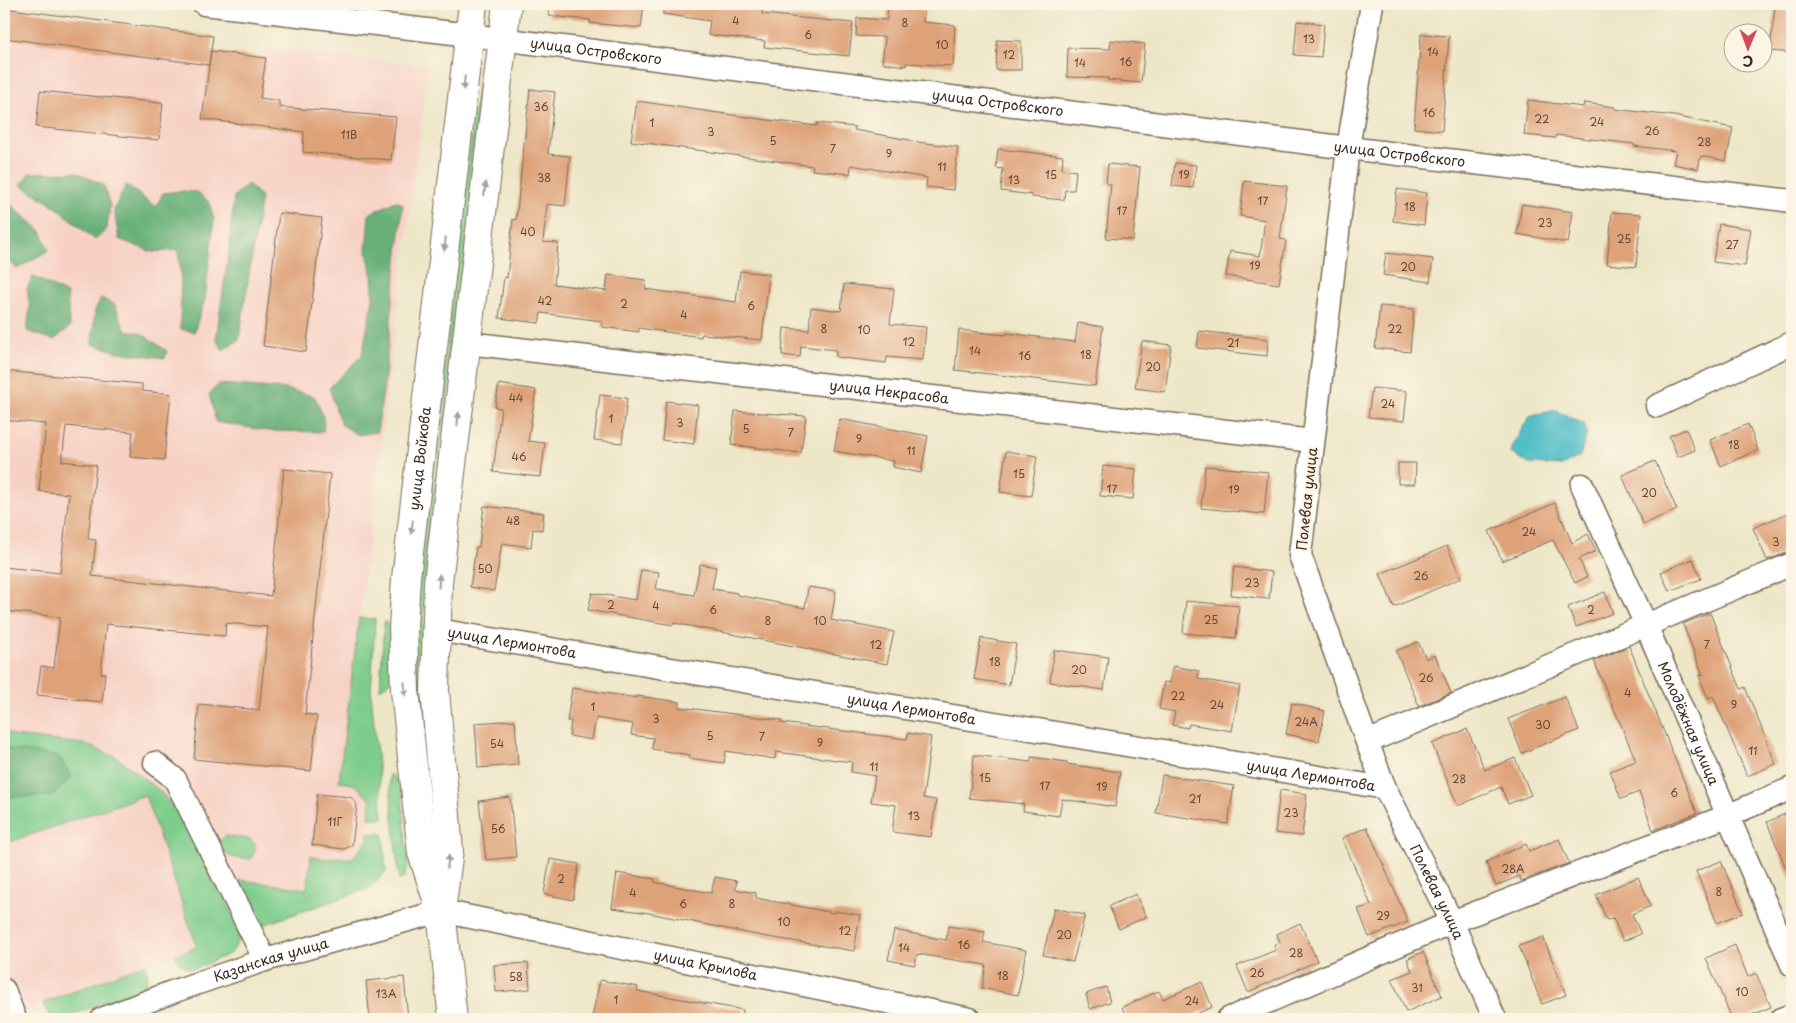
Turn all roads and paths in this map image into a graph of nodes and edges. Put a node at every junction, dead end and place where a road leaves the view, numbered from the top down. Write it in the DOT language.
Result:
graph roads {
  1 [pos="204,4"];
  2 [pos="474,4"];
  3 [pos="507,4"];
  4 [pos="1372,4"];
  5 [pos="470,34"];
  6 [pos="503,39"];
  7 [pos="1348,148"];
  8 [pos="1792,201"];
  9 [pos="1792,343"];
  10 [pos="467,344"];
  11 [pos="1657,406"];
  12 [pos="1313,441"];
  13 [pos="1582,484"];
  14 [pos="1792,564"];
  15 [pos="1646,625"];
  16 [pos="437,630"];
  17 [pos="1367,742"];
  18 [pos="155,763"];
  19 [pos="1385,788"];
  20 [pos="1792,788"];
  21 [pos="1727,816"];
  22 [pos="441,910"];
  23 [pos="1452,922"];
  24 [pos="265,960"];
  25 [pos="1792,965"];
  26 [pos="4,990"];
  27 [pos="1792,1015"];
  28 [pos="14,1019"];
  29 [pos="102,1019"];
  30 [pos="453,1019"];
  31 [pos="970,1019"];
  32 [pos="1228,1019"];
  33 [pos="1496,1019"];
  34 [pos="1782,1019"];
  1 -- 5 [label="street, улица Островского"];
  2 -- 5 [label="main road, улица Войкова"];
  3 -- 6 [label="main road, улица Войкова"];
  4 -- 7 [label="street, Полевая улица"];
  5 -- 6 [label="street, улица Островского"];
  5 -- 22 [label="main road, улица Войкова, one-way"];
  6 -- 7 [label="street, улица Островского"];
  10 -- 6 [label="main road, улица Войкова, one-way"];
  7 -- 8 [label="street, улица Островского"];
  7 -- 12 [label="street, Полевая улица"];
  9 -- 11 [label="street"];
  10 -- 12 [label="street, улица Некрасова"];
  16 -- 10 [label="main road, улица Войкова, one-way"];
  12 -- 17 [label="street, Полевая улица"];
  13 -- 15 [label="street, Молодёжная улица"];
  14 -- 15 [label="street"];
  15 -- 17 [label="street"];
  15 -- 21 [label="street, Молодёжная улица"];
  16 -- 19 [label="street, улица Лермонтова"];
  22 -- 16 [label="main road, улица Войкова, one-way"];
  17 -- 19 [label="street, Полевая улица"];
  18 -- 24 [label="street"];
  19 -- 23 [label="street, Полевая улица"];
  20 -- 21 [label="street"];
  21 -- 23 [label="street"];
  21 -- 25 [label="street, Молодёжная улица"];
  22 -- 24 [label="street, Казанская улица"];
  22 -- 30 [label="main road, улица Войкова"];
  22 -- 31 [label="street, улица Крылова"];
  23 -- 32 [label="street"];
  23 -- 33 [label="street, Полевая улица"];
  24 -- 29 [label="street, Казанская улица"];
  26 -- 28 [label="street"];
  27 -- 34 [label="street"];
}
